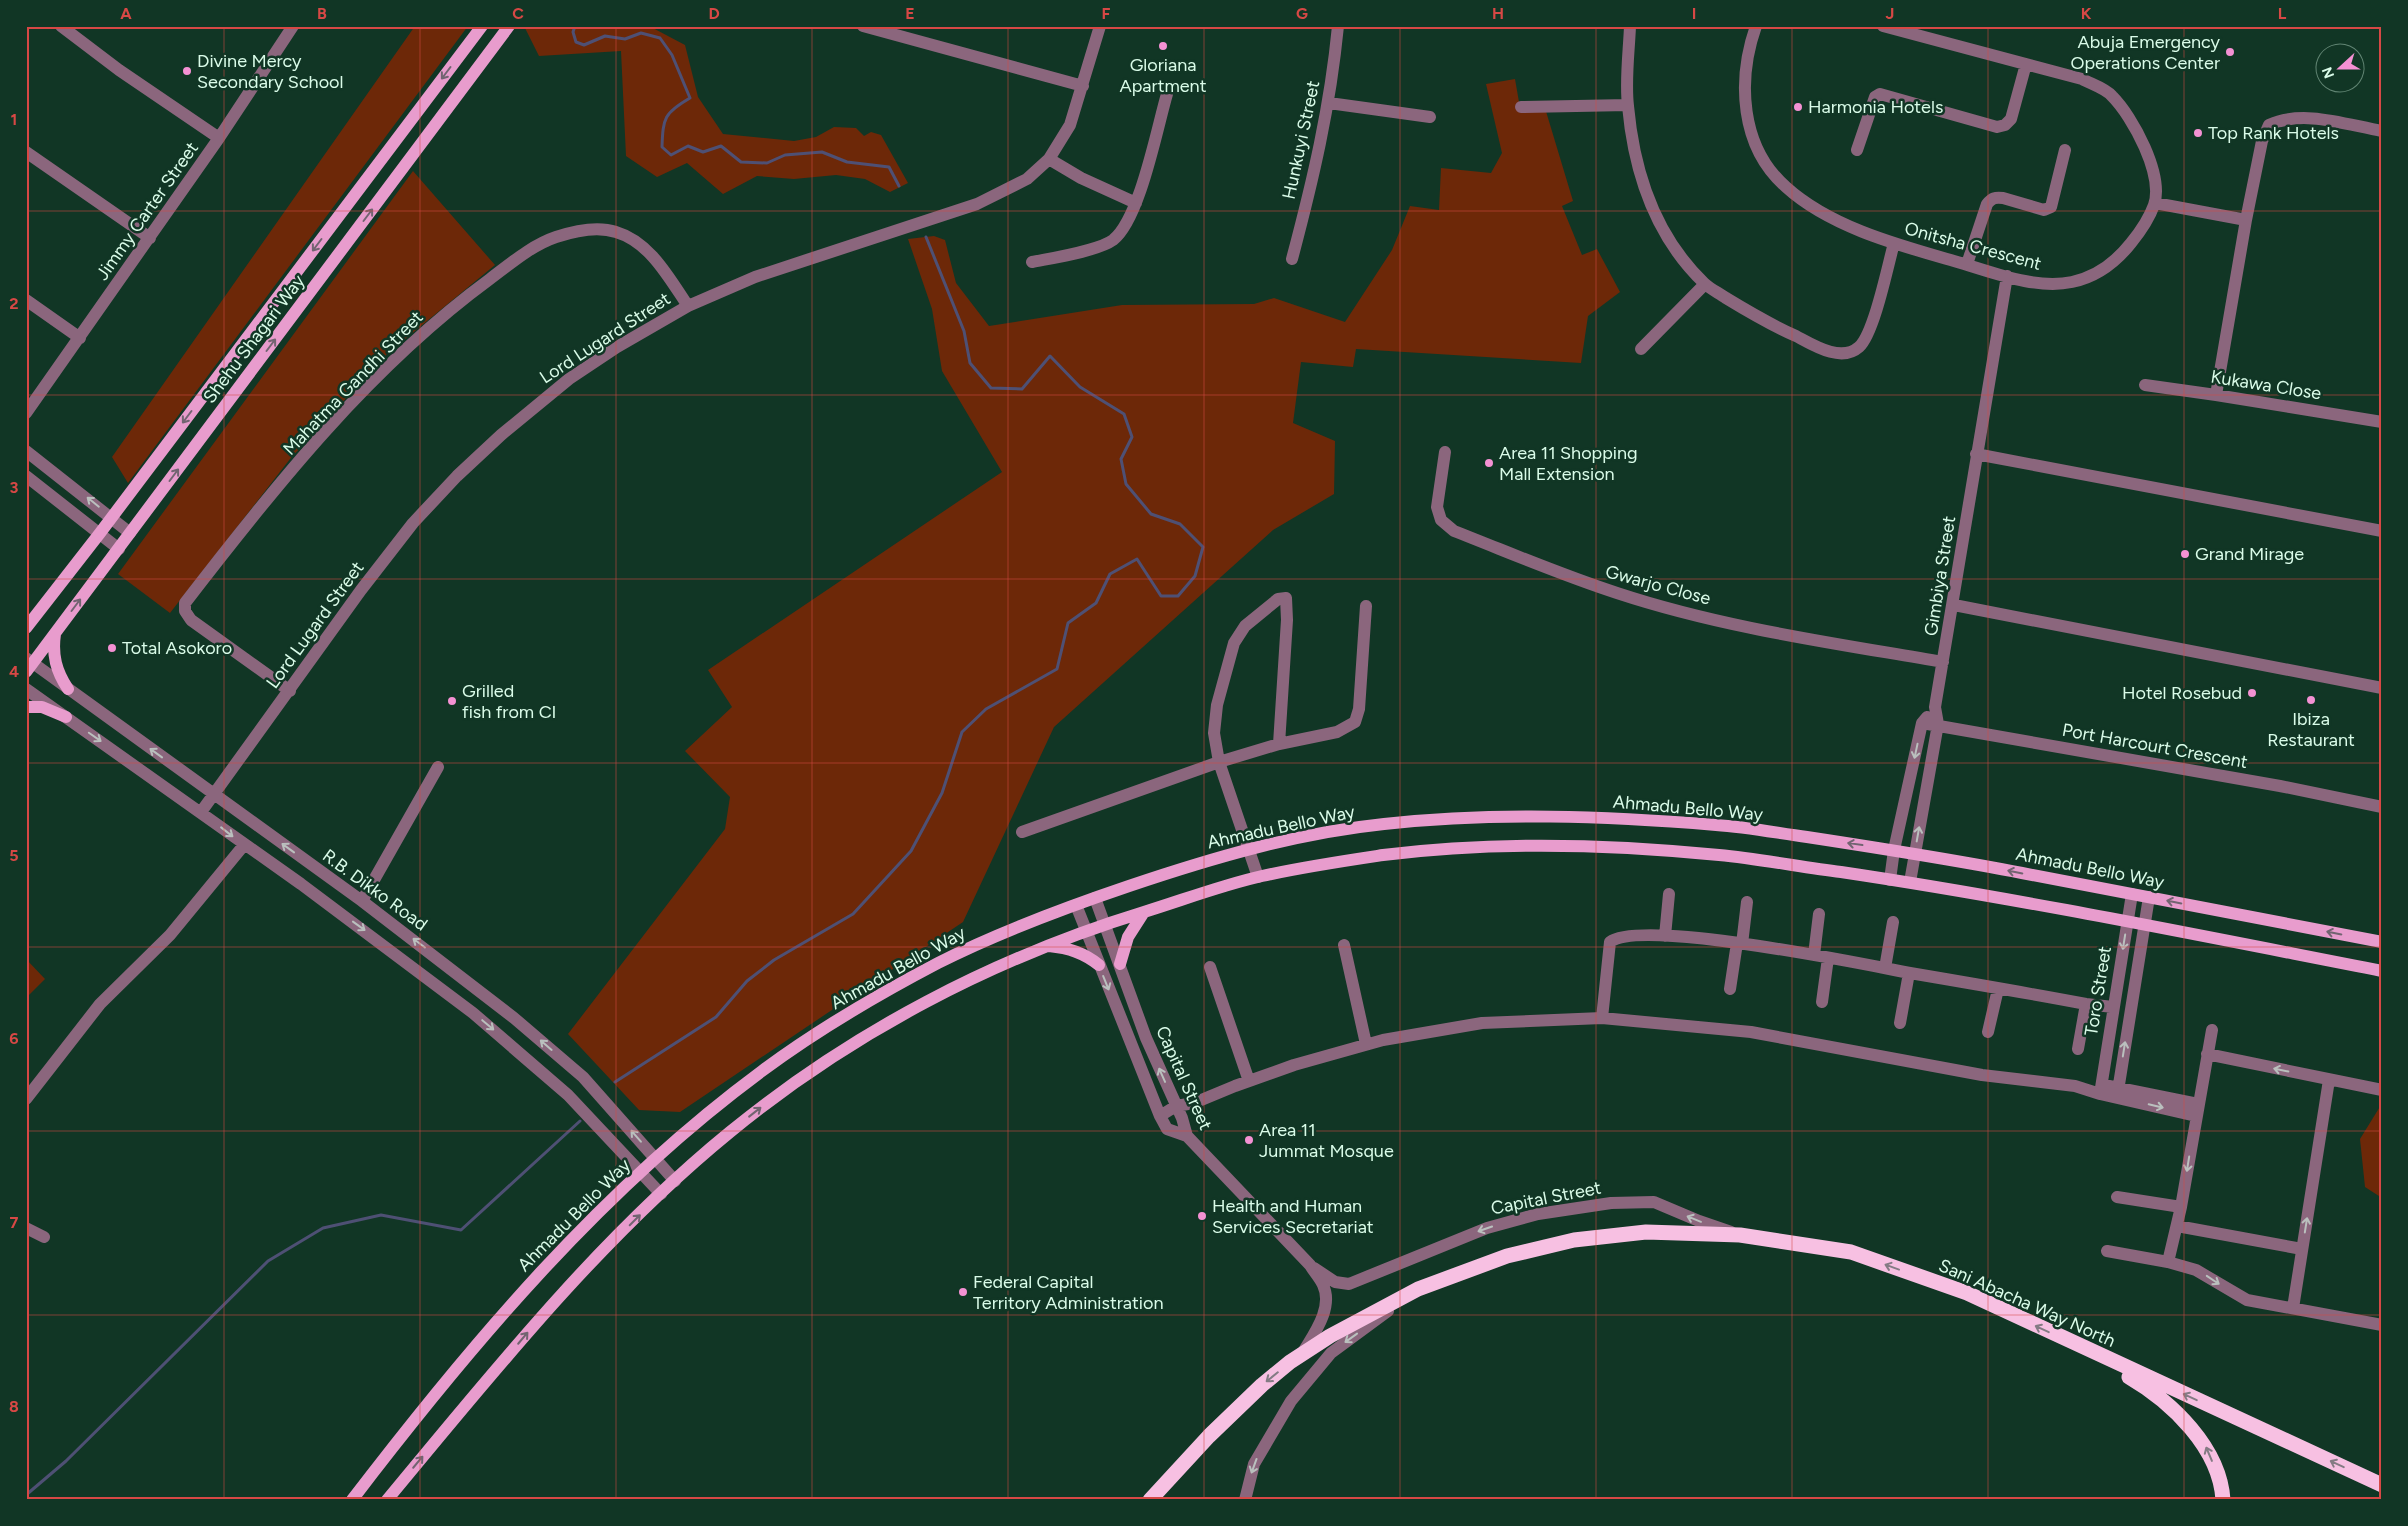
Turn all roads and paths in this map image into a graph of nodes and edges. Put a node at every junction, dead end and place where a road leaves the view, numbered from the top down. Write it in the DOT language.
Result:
graph roads {
  1 [pos="61,26"];
  2 [pos="293,26"];
  3 [pos="509,26"];
  4 [pos="863,26"];
  5 [pos="1100,26"];
  6 [pos="1338,26"];
  7 [pos="1630,26"];
  8 [pos="1756,26"];
  9 [pos="1883,26"];
  10 [pos="478,30"];
  11 [pos="2026,64"];
  12 [pos="1083,86"];
  13 [pos="1166,94"];
  14 [pos="1329,103"];
  15 [pos="1628,105"];
  16 [pos="1521,107"];
  17 [pos="1430,117"];
  18 [pos="2382,131"];
  19 [pos="219,138"];
  20 [pos="1857,150"];
  21 [pos="2065,150"];
  22 [pos="26,152"];
  23 [pos="1049,160"];
  24 [pos="1136,203"];
  25 [pos="2155,203"];
  26 [pos="2246,220"];
  27 [pos="150,238"];
  28 [pos="1894,243"];
  29 [pos="1292,259"];
  30 [pos="1032,262"];
  31 [pos="1967,264"];
  32 [pos="2007,276"];
  33 [pos="1705,284"];
  34 [pos="26,300"];
  35 [pos="688,306"];
  36 [pos="80,338"];
  37 [pos="1641,349"];
  38 [pos="2145,385"];
  39 [pos="2216,394"];
  40 [pos="26,413"];
  41 [pos="2382,422"];
  42 [pos="26,451"];
  43 [pos="1444,452"];
  44 [pos="1976,454"];
  45 [pos="26,476"];
  46 [pos="112,517"];
  47 [pos="2382,531"];
  48 [pos="100,533"];
  49 [pos="130,533"];
  50 [pos="119,549"];
  51 [pos="1954,605"];
  52 [pos="1366,606"];
  53 [pos="26,628"];
  54 [pos="55,634"];
  55 [pos="1944,662"];
  56 [pos="28,664"];
  57 [pos="2382,688"];
  58 [pos="26,689"];
  59 [pos="68,689"];
  60 [pos="290,691"];
  61 [pos="26,707"];
  62 [pos="1935,707"];
  63 [pos="66,717"];
  64 [pos="1922,723"];
  65 [pos="1938,724"];
  66 [pos="1279,744"];
  67 [pos="1219,762"];
  68 [pos="438,767"];
  69 [pos="212,794"];
  70 [pos="2382,806"];
  71 [pos="201,812"];
  72 [pos="1022,832"];
  73 [pos="244,846"];
  74 [pos="1249,848"];
  75 [pos="1894,850"];
  76 [pos="1915,852"];
  77 [pos="1258,877"];
  78 [pos="1890,880"];
  79 [pos="1910,882"];
  80 [pos="1669,894"];
  81 [pos="2132,894"];
  82 [pos="2149,897"];
  83 [pos="1095,898"];
  84 [pos="362,901"];
  85 [pos="1746,902"];
  86 [pos="1076,905"];
  87 [pos="1144,912"];
  88 [pos="1819,914"];
  89 [pos="1893,922"];
  90 [pos="2127,922"];
  91 [pos="1105,924"];
  92 [pos="2144,925"];
  93 [pos="1086,931"];
  94 [pos="1665,936"];
  95 [pos="2382,942"];
  96 [pos="1739,943"];
  97 [pos="1344,945"];
  98 [pos="1047,946"];
  99 [pos="1814,954"];
  100 [pos="1828,958"];
  101 [pos="1120,964"];
  102 [pos="1099,966"];
  103 [pos="1210,967"];
  104 [pos="1885,968"];
  105 [pos="2382,971"];
  106 [pos="1909,972"];
  107 [pos="1998,988"];
  108 [pos="1730,989"];
  109 [pos="1822,1002"];
  110 [pos="2086,1004"];
  111 [pos="2113,1007"];
  112 [pos="1602,1018"];
  113 [pos="1900,1023"];
  114 [pos="2212,1030"];
  115 [pos="1988,1032"];
  116 [pos="1366,1044"];
  117 [pos="2078,1049"];
  118 [pos="2207,1054"];
  119 [pos="2329,1080"];
  120 [pos="1248,1081"];
  121 [pos="2100,1089"];
  122 [pos="2382,1090"];
  123 [pos="2117,1092"];
  124 [pos="26,1099"];
  125 [pos="1194,1103"];
  126 [pos="1176,1106"];
  127 [pos="2197,1110"];
  128 [pos="1160,1116"];
  129 [pos="1182,1118"];
  130 [pos="1167,1129"];
  131 [pos="1187,1136"];
  132 [pos="656,1158"];
  133 [pos="640,1172"];
  134 [pos="676,1181"];
  135 [pos="662,1194"];
  136 [pos="2117,1197"];
  137 [pos="2181,1207"];
  138 [pos="2177,1226"];
  139 [pos="27,1231"];
  140 [pos="1740,1235"];
  141 [pos="44,1237"];
  142 [pos="2302,1249"];
  143 [pos="2107,1251"];
  144 [pos="2168,1262"];
  145 [pos="1310,1265"];
  146 [pos="1418,1289"];
  147 [pos="2293,1308"];
  148 [pos="2382,1326"];
  149 [pos="2068,1341"];
  150 [pos="1300,1356"];
  151 [pos="2382,1485"];
  152 [pos="352,1500"];
  153 [pos="387,1500"];
  154 [pos="1150,1500"];
  155 [pos="1245,1500"];
  156 [pos="2223,1500"];
  1 -- 19 [label="street"];
  2 -- 19 [label="street, Jimmy Carter Street"];
  49 -- 3 [label="main road, Shehu Shagari Way, one-way"];
  4 -- 12 [label="street"];
  5 -- 12 [label="street, Lord Lugard Street"];
  6 -- 14 [label="street, Hunkuyi Street"];
  7 -- 15 [label="street"];
  8 -- 28 [label="street, Onitsha Crescent"];
  9 -- 11 [label="street, Onitsha Crescent"];
  10 -- 46 [label="main road, Shehu Shagari Way, one-way"];
  11 -- 20 [label="street"];
  11 -- 25 [label="street, Onitsha Crescent"];
  12 -- 23 [label="street, Lord Lugard Street"];
  13 -- 24 [label="street"];
  14 -- 17 [label="street"];
  14 -- 29 [label="street, Hunkuyi Street"];
  15 -- 16 [label="street"];
  15 -- 33 [label="street"];
  18 -- 26 [label="street"];
  19 -- 27 [label="street, Jimmy Carter Street"];
  21 -- 31 [label="street"];
  22 -- 27 [label="street"];
  23 -- 24 [label="street"];
  23 -- 35 [label="street, Lord Lugard Street"];
  24 -- 30 [label="street"];
  25 -- 26 [label="street"];
  25 -- 32 [label="street, Onitsha Crescent"];
  26 -- 39 [label="street"];
  27 -- 36 [label="street, Jimmy Carter Street"];
  28 -- 31 [label="street, Onitsha Crescent"];
  28 -- 33 [label="street"];
  31 -- 32 [label="street, Onitsha Crescent"];
  32 -- 44 [label="street, Gimbiya Street"];
  33 -- 37 [label="street"];
  34 -- 36 [label="street"];
  35 -- 60 [label="street, Lord Lugard Street"];
  35 -- 60 [label="street, Mahatma Gandhi Street"];
  36 -- 40 [label="street, Jimmy Carter Street"];
  38 -- 39 [label="street, Kukawa Close"];
  39 -- 41 [label="street, Kukawa Close"];
  46 -- 42 [label="street, one-way"];
  43 -- 55 [label="street, Gwarjo Close"];
  44 -- 47 [label="street"];
  44 -- 51 [label="street, Gimbiya Street"];
  45 -- 48 [label="street"];
  46 -- 48 [label="main road, Shehu Shagari Way"];
  46 -- 49 [label="street"];
  48 -- 50 [label="street"];
  48 -- 53 [label="main road, Shehu Shagari Way"];
  49 -- 50 [label="main road, Shehu Shagari Way"];
  54 -- 50 [label="main road, Shehu Shagari Way, one-way"];
  51 -- 55 [label="street, Gimbiya Street"];
  51 -- 57 [label="street"];
  52 -- 66 [label="street"];
  54 -- 56 [label="main road, Shehu Shagari Way"];
  54 -- 59 [label="main road"];
  55 -- 62 [label="street, Gimbiya Street"];
  56 -- 59 [label="street, R.B. Dikko Road"];
  58 -- 63 [label="street"];
  69 -- 59 [label="street, R.B. Dikko Road, one-way"];
  60 -- 69 [label="street, Lord Lugard Street"];
  61 -- 63 [label="main road"];
  62 -- 64 [label="street"];
  62 -- 65 [label="street, Gimbiya Street"];
  63 -- 71 [label="street, one-way"];
  64 -- 65 [label="street, Port Harcourt Crescent"];
  64 -- 75 [label="street, one-way"];
  65 -- 70 [label="street, Port Harcourt Crescent"];
  76 -- 65 [label="street, Gimbiya Street, one-way"];
  66 -- 67 [label="street"];
  66 -- 67 [label="street"];
  67 -- 72 [label="street"];
  67 -- 74 [label="street"];
  68 -- 84 [label="street"];
  69 -- 71 [label="street, Lord Lugard Street"];
  84 -- 69 [label="street, R.B. Dikko Road, one-way"];
  71 -- 73 [label="street, one-way"];
  73 -- 124 [label="street"];
  73 -- 133 [label="street, one-way"];
  75 -- 74 [label="main road, Ahmadu Bello Way, one-way"];
  74 -- 77 [label="street"];
  74 -- 83 [label="main road, Ahmadu Bello Way"];
  75 -- 76 [label="main road, Ahmadu Bello Way"];
  75 -- 78 [label="street"];
  76 -- 79 [label="street, Gimbiya Street"];
  81 -- 76 [label="main road, Ahmadu Bello Way, one-way"];
  77 -- 78 [label="main road"];
  77 -- 87 [label="main road"];
  78 -- 79 [label="main road"];
  79 -- 90 [label="main road"];
  80 -- 94 [label="street"];
  81 -- 82 [label="main road, Ahmadu Bello Way"];
  81 -- 90 [label="street, Toro Street"];
  82 -- 92 [label="street, Toro Street"];
  95 -- 82 [label="main road, Ahmadu Bello Way, one-way"];
  83 -- 86 [label="main road, Ahmadu Bello Way"];
  83 -- 91 [label="street, Capital Street"];
  132 -- 84 [label="street, R.B. Dikko Road, one-way"];
  85 -- 96 [label="street"];
  86 -- 93 [label="street"];
  86 -- 132 [label="main road, Ahmadu Bello Way"];
  87 -- 91 [label="main road"];
  87 -- 101 [label="main road"];
  88 -- 99 [label="street"];
  89 -- 104 [label="street"];
  90 -- 92 [label="main road"];
  90 -- 111 [label="street, Toro Street, one-way"];
  91 -- 93 [label="main road"];
  91 -- 101 [label="street, Capital Street"];
  92 -- 105 [label="main road"];
  123 -- 92 [label="street, Toro Street, one-way"];
  93 -- 98 [label="main road"];
  93 -- 102 [label="street"];
  94 -- 96 [label="street"];
  94 -- 112 [label="street"];
  96 -- 99 [label="street"];
  96 -- 108 [label="street"];
  97 -- 116 [label="street"];
  98 -- 102 [label="main road"];
  134 -- 98 [label="main road, one-way"];
  99 -- 100 [label="street"];
  100 -- 104 [label="street"];
  100 -- 109 [label="street"];
  126 -- 101 [label="street, Capital Street, one-way"];
  102 -- 128 [label="street, one-way"];
  103 -- 120 [label="street"];
  104 -- 106 [label="street"];
  106 -- 107 [label="street"];
  106 -- 113 [label="street"];
  107 -- 110 [label="street"];
  107 -- 115 [label="street"];
  110 -- 111 [label="street"];
  110 -- 117 [label="street"];
  111 -- 121 [label="street, Toro Street"];
  112 -- 116 [label="street"];
  112 -- 121 [label="street"];
  114 -- 118 [label="street"];
  116 -- 120 [label="street"];
  119 -- 118 [label="street, one-way"];
  118 -- 127 [label="street"];
  119 -- 122 [label="street"];
  142 -- 119 [label="street, one-way"];
  120 -- 125 [label="street"];
  121 -- 123 [label="street"];
  123 -- 127 [label="street"];
  125 -- 126 [label="street"];
  125 -- 129 [label="street"];
  126 -- 128 [label="street"];
  126 -- 129 [label="street, Capital Street"];
  127 -- 137 [label="street, one-way"];
  128 -- 130 [label="street"];
  129 -- 130 [label="street"];
  129 -- 131 [label="street, Capital Street"];
  130 -- 131 [label="street"];
  131 -- 145 [label="street, Capital Street"];
  132 -- 133 [label="main road, Ahmadu Bello Way"];
  132 -- 134 [label="street, R.B. Dikko Road"];
  133 -- 135 [label="street"];
  133 -- 152 [label="main road, Ahmadu Bello Way"];
  134 -- 135 [label="main road"];
  153 -- 135 [label="main road, one-way"];
  136 -- 137 [label="street"];
  137 -- 138 [label="street"];
  138 -- 142 [label="street"];
  138 -- 144 [label="street"];
  139 -- 141 [label="street"];
  140 -- 145 [label="street, Capital Street, one-way"];
  140 -- 146 [label="highway, Sani Abacha Way North"];
  149 -- 140 [label="highway, Sani Abacha Way North, one-way"];
  142 -- 147 [label="street"];
  143 -- 144 [label="street"];
  144 -- 147 [label="street, one-way"];
  145 -- 150 [label="street, Capital Street"];
  146 -- 150 [label="highway, Sani Abacha Way North"];
  146 -- 155 [label="street, one-way"];
  147 -- 148 [label="street"];
  151 -- 149 [label="highway, Sani Abacha Way North, one-way"];
  156 -- 149 [label="highway, one-way"];
  150 -- 154 [label="highway, Sani Abacha Way North, one-way"];
}
